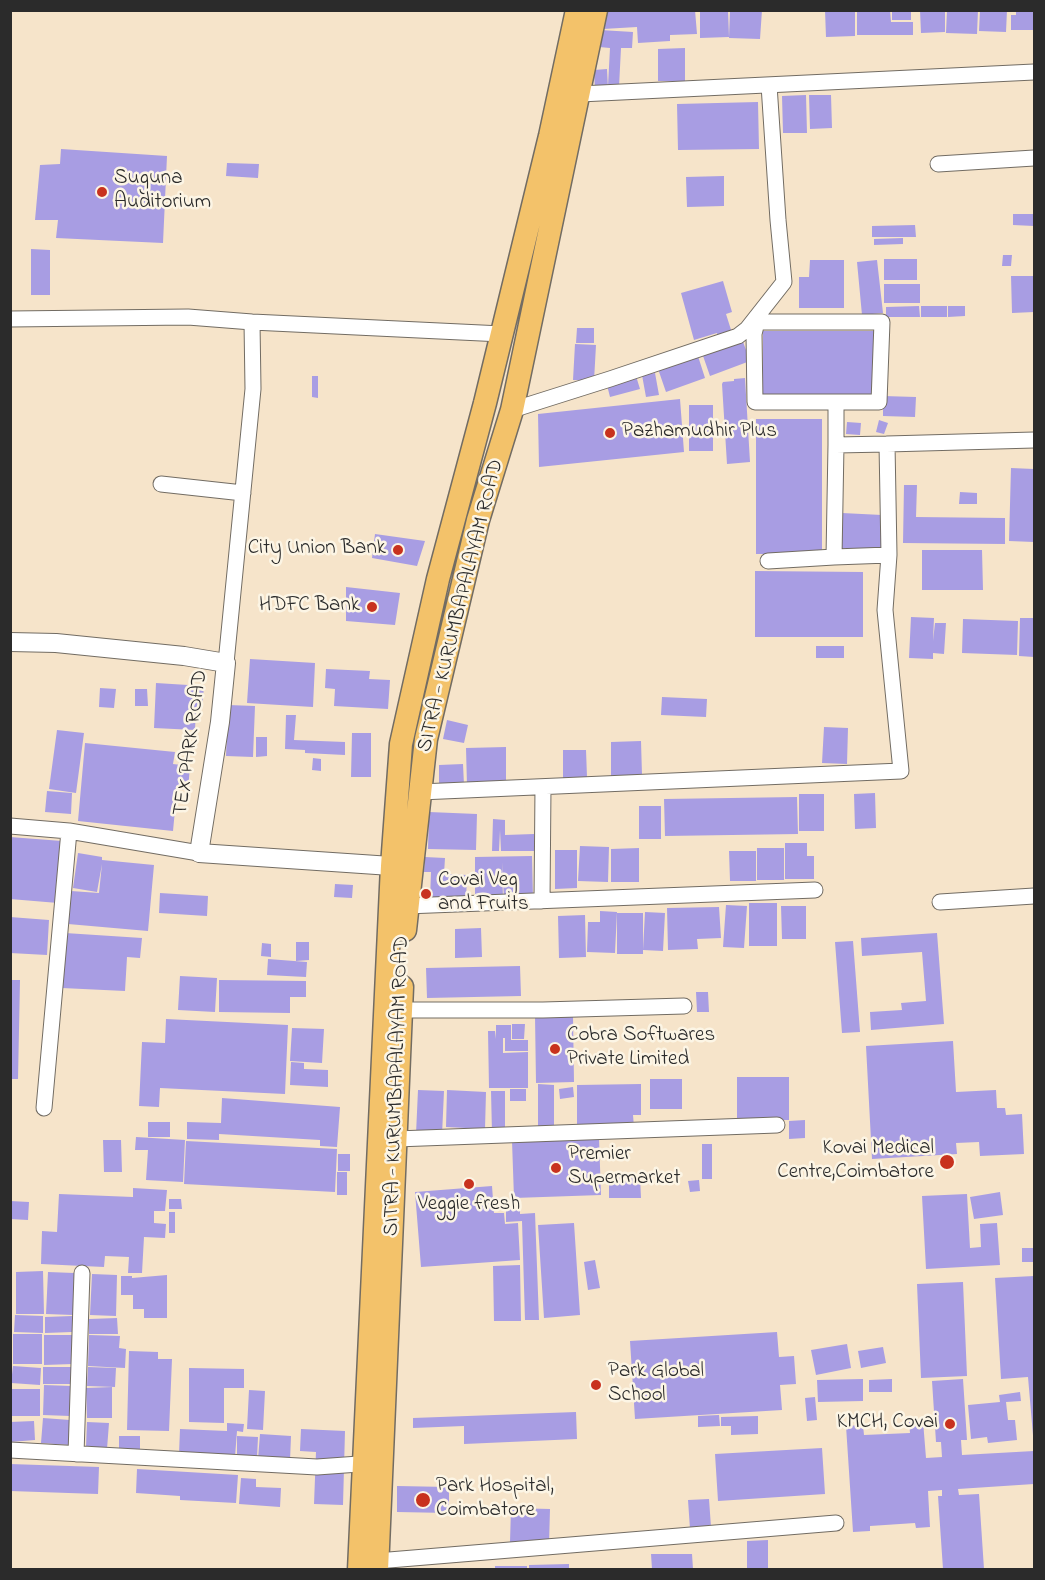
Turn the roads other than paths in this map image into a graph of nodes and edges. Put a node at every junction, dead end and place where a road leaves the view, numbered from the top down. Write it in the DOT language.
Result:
graph roads {
  1 [pos="577,10"];
  2 [pos="596,10"];
  3 [pos="1035,72"];
  4 [pos="769,85"];
  5 [pos="580,94"];
  6 [pos="1035,158"];
  7 [pos="938,164"];
  8 [pos="10,319"];
  9 [pos="252,322"];
  10 [pos="502,334"];
  11 [pos="836,402"];
  12 [pos="512,410"];
  13 [pos="1035,440"];
  14 [pos="887,444"];
  15 [pos="836,445"];
  16 [pos="161,484"];
  17 [pos="243,493"];
  18 [pos="889,555"];
  19 [pos="834,557"];
  20 [pos="768,561"];
  21 [pos="10,642"];
  22 [pos="226,663"];
  23 [pos="543,787"];
  24 [pos="420,792"];
  25 [pos="10,826"];
  26 [pos="69,831"];
  27 [pos="199,853"];
  28 [pos="401,867"];
  29 [pos="815,890"];
  30 [pos="1035,896"];
  31 [pos="542,901"];
  32 [pos="940,902"];
  33 [pos="406,906"];
  34 [pos="684,1006"];
  35 [pos="401,1010"];
  36 [pos="44,1108"];
  37 [pos="777,1125"];
  38 [pos="396,1139"];
  39 [pos="82,1273"];
  40 [pos="10,1450"];
  41 [pos="76,1454"];
  42 [pos="373,1463"];
  43 [pos="836,1523"];
  44 [pos="371,1567"];
  1 -- 10 [label="main road"];
  2 -- 5 [label="main road, SITRA - KURUMBAPALAYAM ROAD"];
  3 -- 4 [label="street"];
  4 -- 5 [label="street"];
  4 -- 12 [label="street"];
  5 -- 12 [label="main road, SITRA - KURUMBAPALAYAM ROAD"];
  6 -- 7 [label="street"];
  8 -- 9 [label="street"];
  9 -- 10 [label="street"];
  9 -- 17 [label="street"];
  10 -- 28 [label="main road"];
  11 -- 11 [label="street"];
  11 -- 15 [label="street"];
  12 -- 24 [label="main road, SITRA - KURUMBAPALAYAM ROAD"];
  13 -- 14 [label="street"];
  14 -- 15 [label="street"];
  14 -- 18 [label="street"];
  15 -- 19 [label="street"];
  16 -- 17 [label="street"];
  17 -- 22 [label="street"];
  18 -- 19 [label="street"];
  18 -- 23 [label="street"];
  19 -- 20 [label="street"];
  21 -- 22 [label="street, TEX PARK ROAD"];
  22 -- 27 [label="street, TEX PARK ROAD"];
  23 -- 24 [label="street"];
  23 -- 31 [label="street"];
  24 -- 28 [label="main road, SITRA - KURUMBAPALAYAM ROAD"];
  25 -- 26 [label="street"];
  26 -- 27 [label="street"];
  26 -- 36 [label="street"];
  27 -- 28 [label="street"];
  28 -- 33 [label="main road, SITRA - KURUMBAPALAYAM ROAD"];
  28 -- 42 [label="main road, SITRA - KURUMBAPALAYAM ROAD"];
  29 -- 31 [label="street"];
  30 -- 32 [label="street"];
  31 -- 33 [label="street"];
  33 -- 35 [label="main road, SITRA - KURUMBAPALAYAM ROAD"];
  34 -- 35 [label="street"];
  35 -- 38 [label="main road, SITRA - KURUMBAPALAYAM ROAD"];
  37 -- 38 [label="street"];
  38 -- 42 [label="main road, SITRA - KURUMBAPALAYAM ROAD"];
  39 -- 41 [label="street"];
  40 -- 41 [label="street"];
  41 -- 42 [label="street"];
  42 -- 44 [label="main road, SITRA - KURUMBAPALAYAM ROAD"];
  43 -- 44 [label="street"];
}
